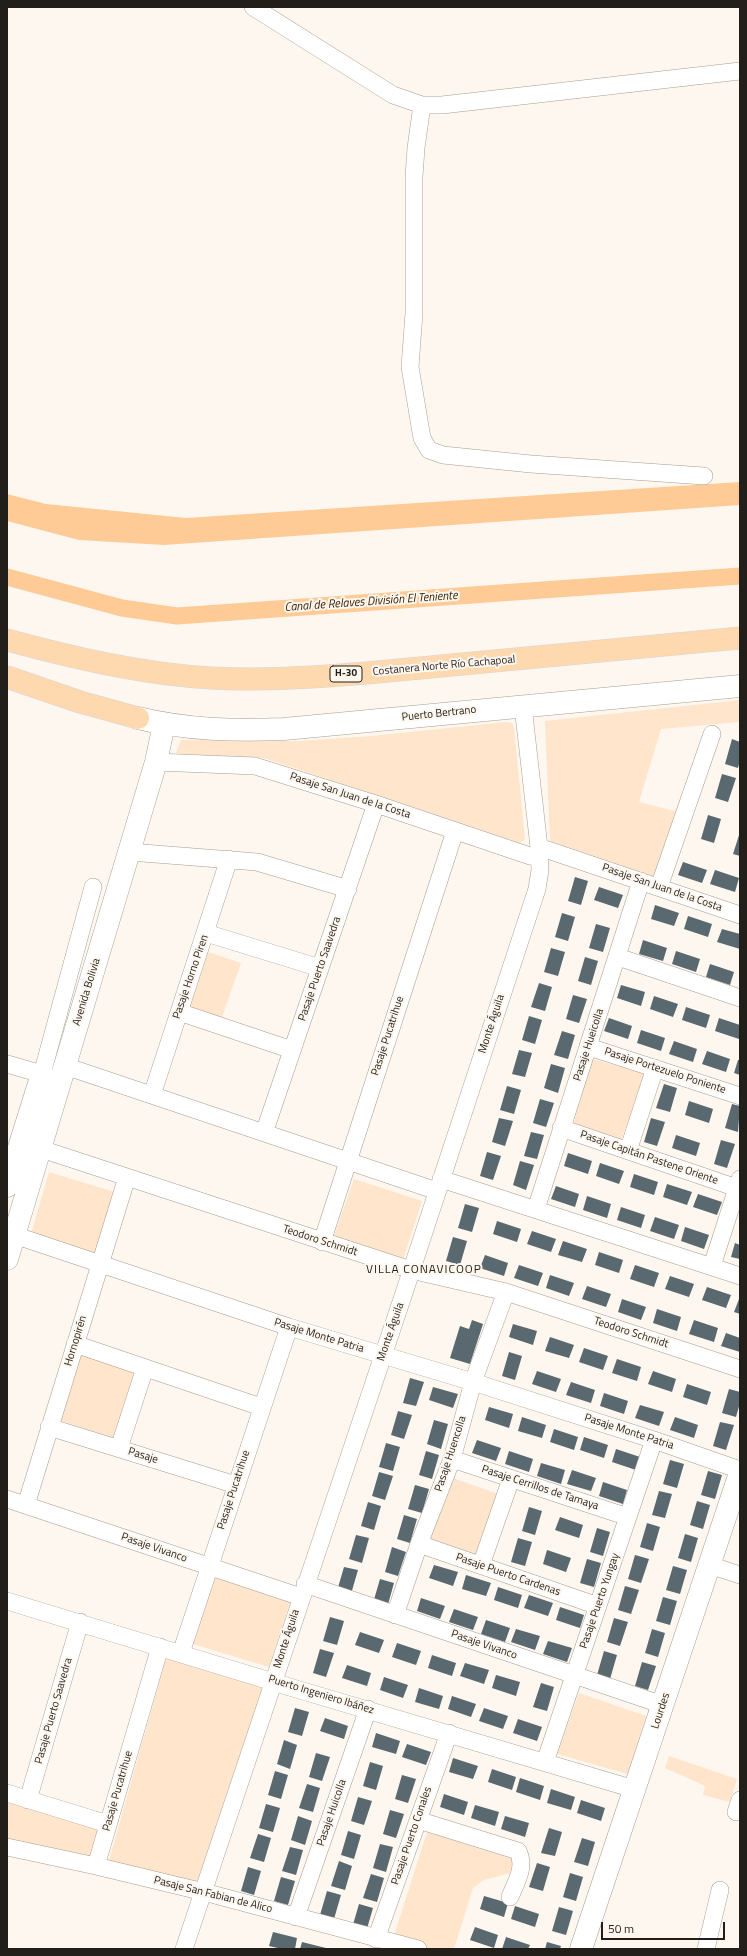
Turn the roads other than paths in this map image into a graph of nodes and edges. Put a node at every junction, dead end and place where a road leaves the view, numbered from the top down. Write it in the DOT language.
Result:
graph roads {
  1 [pos="253,7"];
  2 [pos="740,71"];
  3 [pos="422,105"];
  4 [pos="704,476"];
  5 [pos="740,638"];
  6 [pos="7,640"];
  7 [pos="7,677"];
  8 [pos="740,686"];
  9 [pos="523,706"];
  10 [pos="138,718"];
  11 [pos="164,724"];
  12 [pos="712,734"];
  13 [pos="156,762"];
  14 [pos="376,804"];
  15 [pos="455,831"];
  16 [pos="130,852"];
  17 [pos="539,852"];
  18 [pos="229,859"];
  19 [pos="641,881"];
  20 [pos="93,887"];
  21 [pos="659,887"];
  22 [pos="348,889"];
  23 [pos="740,914"];
  24 [pos="206,933"];
  25 [pos="618,957"];
  26 [pos="320,968"];
  27 [pos="740,998"];
  28 [pos="179,1012"];
  29 [pos="589,1047"];
  30 [pos="292,1050"];
  31 [pos="7,1064"];
  32 [pos="65,1066"];
  33 [pos="655,1068"];
  34 [pos="42,1074"];
  35 [pos="152,1095"];
  36 [pos="740,1096"];
  37 [pos="561,1128"];
  38 [pos="264,1133"];
  39 [pos="30,1145"];
  40 [pos="628,1150"];
  41 [pos="348,1161"];
  42 [pos="127,1177"];
  43 [pos="738,1183"];
  44 [pos="439,1185"];
  45 [pos="7,1186"];
  46 [pos="536,1209"];
  47 [pos="14,1235"];
  48 [pos="322,1242"];
  49 [pos="7,1259"];
  50 [pos="100,1265"];
  51 [pos="712,1266"];
  52 [pos="411,1270"];
  53 [pos="740,1276"];
  54 [pos="506,1292"];
  55 [pos="289,1327"];
  56 [pos="74,1344"];
  57 [pos="382,1356"];
  58 [pos="145,1368"];
  59 [pos="740,1369"];
  60 [pos="473,1382"];
  61 [pos="262,1406"];
  62 [pos="49,1427"];
  63 [pos="654,1440"];
  64 [pos="118,1448"];
  65 [pos="452,1459"];
  66 [pos="740,1472"];
  67 [pos="511,1479"];
  68 [pos="236,1485"];
  69 [pos="7,1499"];
  70 [pos="26,1504"];
  71 [pos="628,1518"];
  72 [pos="419,1544"];
  73 [pos="481,1565"];
  74 [pos="709,1565"];
  75 [pos="209,1567"];
  76 [pos="740,1575"];
  77 [pos="303,1590"];
  78 [pos="7,1601"];
  79 [pos="598,1606"];
  80 [pos="395,1615"];
  81 [pos="80,1622"];
  82 [pos="160,1647"];
  83 [pos="181,1653"];
  84 [pos="574,1675"];
  85 [pos="273,1681"];
  86 [pos="663,1705"];
  87 [pos="368,1709"];
  88 [pos="449,1733"];
  89 [pos="545,1762"];
  90 [pos="634,1789"];
  91 [pos="7,1793"];
  92 [pos="28,1800"];
  93 [pos="418,1820"];
  94 [pos="108,1824"];
  95 [pos="7,1847"];
  96 [pos="96,1866"];
  97 [pos="720,1890"];
  98 [pos="204,1892"];
  99 [pos="510,1897"];
  100 [pos="296,1917"];
  101 [pos="376,1939"];
  102 [pos="184,1949"];
  103 [pos="418,1949"];
  104 [pos="581,1949"];
  105 [pos="706,1949"];
  1 -- 3 [label="street"];
  2 -- 3 [label="street"];
  3 -- 4 [label="street"];
  5 -- 6 [label="main road, Costanera Norte Río Cachapoal / H-30"];
  7 -- 10 [label="main road"];
  8 -- 9 [label="street, Puerto Bertrano"];
  9 -- 11 [label="street, Puerto Bertrano"];
  9 -- 17 [label="street, Monte Águila"];
  10 -- 11 [label="street, Puerto Bertrano"];
  11 -- 13 [label="street, Avenida Bolivia"];
  12 -- 21 [label="street"];
  13 -- 14 [label="street, Pasaje San Juan de la Costa"];
  13 -- 16 [label="street, Avenida Bolivia"];
  14 -- 15 [label="street, Pasaje San Juan de la Costa"];
  14 -- 22 [label="street, Pasaje Puerto Saavedra"];
  15 -- 17 [label="street, Pasaje San Juan de la Costa"];
  15 -- 41 [label="street, Pasaje Pucatrihue"];
  16 -- 18 [label="street"];
  16 -- 32 [label="street, Avenida Bolivia"];
  17 -- 19 [label="street, Pasaje San Juan de la Costa"];
  17 -- 44 [label="street, Monte Águila"];
  18 -- 22 [label="street"];
  18 -- 24 [label="street, Pasaje Horno Piren"];
  19 -- 21 [label="street, Pasaje San Juan de la Costa"];
  19 -- 25 [label="street, Pasaje Hueicolla"];
  20 -- 34 [label="street, Avenida Bolivia"];
  21 -- 23 [label="street, Pasaje San Juan de la Costa"];
  22 -- 26 [label="street, Pasaje Puerto Saavedra"];
  24 -- 26 [label="street"];
  24 -- 28 [label="street, Pasaje Horno Piren"];
  25 -- 27 [label="street"];
  25 -- 29 [label="street, Pasaje Hueicolla"];
  26 -- 30 [label="street, Pasaje Puerto Saavedra"];
  28 -- 30 [label="street"];
  28 -- 35 [label="street, Pasaje Horno Piren"];
  29 -- 33 [label="street, Pasaje Portezuelo Poniente"];
  29 -- 37 [label="street, Pasaje Hueicolla"];
  30 -- 38 [label="street, Pasaje Puerto Saavedra"];
  31 -- 34 [label="street"];
  32 -- 35 [label="street"];
  32 -- 39 [label="street, Avenida Bolivia"];
  33 -- 36 [label="street, Pasaje Portezuelo Poniente"];
  33 -- 40 [label="street"];
  34 -- 39 [label="street, Avenida Bolivia"];
  35 -- 38 [label="street"];
  37 -- 40 [label="street, Pasaje Capitán Pastene Oriente"];
  37 -- 46 [label="street, Pasaje Hueicolla"];
  38 -- 41 [label="street"];
  39 -- 42 [label="street, Teodoro Schmidt"];
  39 -- 45 [label="street, Avenida Bolivia"];
  39 -- 47 [label="street, Avenida Bolivia"];
  40 -- 43 [label="street, Pasaje Capitán Pastene Oriente"];
  41 -- 44 [label="street"];
  41 -- 48 [label="street, Pasaje Pucatrihue"];
  42 -- 48 [label="street, Teodoro Schmidt"];
  42 -- 50 [label="street, Hornopirén"];
  43 -- 51 [label="street"];
  44 -- 46 [label="street"];
  44 -- 52 [label="street, Monte Águila"];
  46 -- 51 [label="street"];
  47 -- 49 [label="street, Avenida Bolivia"];
  47 -- 50 [label="street, Pasaje Monte Patria"];
  48 -- 52 [label="street, Teodoro Schmidt"];
  50 -- 55 [label="street, Pasaje Monte Patria"];
  50 -- 56 [label="street, Hornopirén"];
  51 -- 53 [label="street"];
  52 -- 54 [label="street, Teodoro Schmidt"];
  52 -- 57 [label="street, Monte Águila"];
  54 -- 59 [label="street, Teodoro Schmidt"];
  54 -- 60 [label="street, Pasaje Huencolla"];
  55 -- 57 [label="street, Pasaje Monte Patria"];
  55 -- 61 [label="street, Pasaje Pucatrihue"];
  56 -- 58 [label="street"];
  56 -- 62 [label="street, Hornopirén"];
  57 -- 60 [label="street, Pasaje Monte Patria"];
  57 -- 77 [label="street, Monte Águila"];
  58 -- 61 [label="street"];
  58 -- 64 [label="street"];
  60 -- 63 [label="street, Pasaje Monte Patria"];
  60 -- 65 [label="street, Pasaje Huencolla"];
  61 -- 68 [label="street, Pasaje Pucatrihue"];
  62 -- 64 [label="street, Pasaje"];
  62 -- 70 [label="street, Hornopirén"];
  63 -- 66 [label="street, Pasaje Monte Patria"];
  63 -- 71 [label="street, Pasaje Puerto Yungay"];
  64 -- 68 [label="street, Pasaje"];
  65 -- 67 [label="street, Pasaje Cerrillos de Tamaya"];
  65 -- 72 [label="street, Pasaje Huencolla"];
  66 -- 74 [label="street, Lourdes"];
  67 -- 71 [label="street, Pasaje Cerrillos de Tamaya"];
  67 -- 73 [label="street"];
  68 -- 75 [label="street, Pasaje Pucatrihue"];
  69 -- 70 [label="street, Pasaje Vivanco"];
  70 -- 75 [label="street, Pasaje Vivanco"];
  71 -- 79 [label="street, Pasaje Puerto Yungay"];
  72 -- 73 [label="street, Pasaje Puerto Cardenas"];
  72 -- 80 [label="street, Pasaje Huencolla"];
  73 -- 79 [label="street, Pasaje Puerto Cardenas"];
  74 -- 76 [label="street"];
  74 -- 86 [label="street, Lourdes"];
  75 -- 77 [label="street, Pasaje Vivanco"];
  75 -- 83 [label="street, Pasaje Pucatrihue"];
  77 -- 80 [label="street, Pasaje Vivanco"];
  77 -- 85 [label="street, Monte Águila"];
  78 -- 81 [label="street, Puerto Ingeniero Ibáñez"];
  79 -- 84 [label="street, Pasaje Puerto Yungay"];
  80 -- 84 [label="street, Pasaje Vivanco"];
  81 -- 82 [label="street, Puerto Ingeniero Ibáñez"];
  81 -- 92 [label="street, Pasaje Puerto Saavedra"];
  82 -- 83 [label="street, Puerto Ingeniero Ibáñez"];
  82 -- 94 [label="street, Pasaje Pucatrihue"];
  83 -- 85 [label="street, Puerto Ingeniero Ibáñez"];
  84 -- 86 [label="street, Pasaje Vivanco"];
  84 -- 89 [label="street, Pasaje Puerto Yungay"];
  85 -- 87 [label="street, Puerto Ingeniero Ibáñez"];
  85 -- 98 [label="street, Monte Águila"];
  86 -- 90 [label="street, Lourdes"];
  87 -- 88 [label="street, Puerto Ingeniero Ibáñez"];
  87 -- 100 [label="street, Pasaje Huicolla"];
  88 -- 89 [label="street, Puerto Ingeniero Ibáñez"];
  88 -- 93 [label="street, Pasaje Puerto Conales"];
  89 -- 90 [label="street, Puerto Ingeniero Ibáñez"];
  90 -- 104 [label="street, Lourdes"];
  91 -- 92 [label="street"];
  92 -- 94 [label="street"];
  93 -- 99 [label="street"];
  93 -- 101 [label="street, Pasaje Puerto Conales"];
  94 -- 96 [label="street, Pasaje Pucatrihue"];
  95 -- 96 [label="street, Pasaje San Fabian de Alico"];
  96 -- 98 [label="street, Pasaje San Fabian de Alico"];
  97 -- 105 [label="street"];
  98 -- 100 [label="street, Pasaje San Fabian de Alico"];
  98 -- 102 [label="street, Monte Águila"];
  100 -- 101 [label="street, Pasaje San Fabian de Alico"];
  101 -- 103 [label="street, Pasaje San Fabian de Alico"];
}
